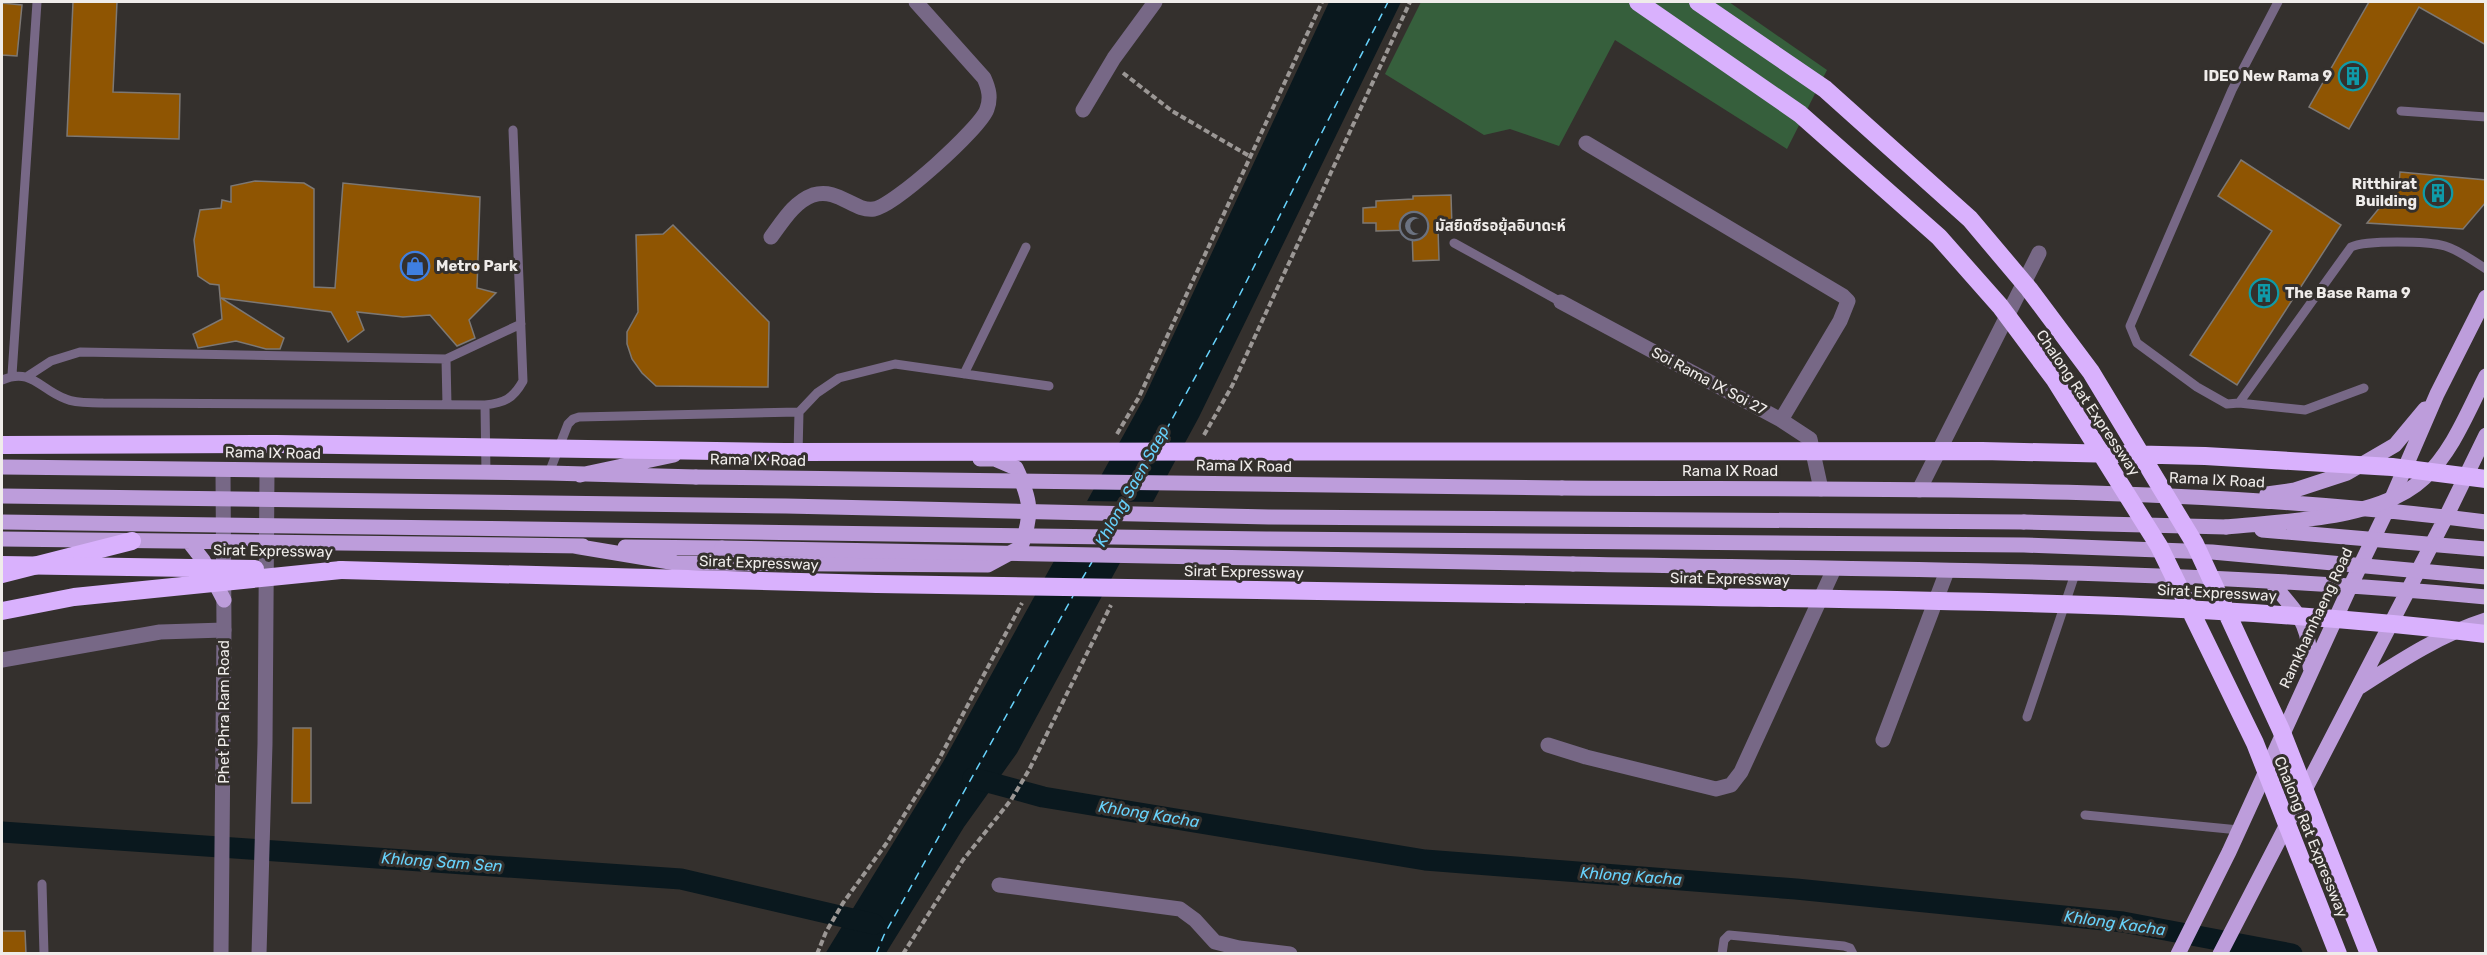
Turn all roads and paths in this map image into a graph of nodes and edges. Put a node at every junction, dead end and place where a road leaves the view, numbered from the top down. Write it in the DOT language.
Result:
graph roads {
  1 [pos="37,2"];
  2 [pos="916,2"];
  3 [pos="1155,2"];
  4 [pos="1410,2"];
  5 [pos="1638,2"];
  6 [pos="1698,2"];
  7 [pos="2278,2"];
  8 [pos="1111,63"];
  9 [pos="1083,110"];
  10 [pos="2401,111"];
  11 [pos="2486,117"];
  12 [pos="513,130"];
  13 [pos="1586,143"];
  14 [pos="1251,157"];
  15 [pos="771,237"];
  16 [pos="1454,243"];
  17 [pos="1026,247"];
  18 [pos="2039,253"];
  19 [pos="2486,269"];
  20 [pos="2486,297"];
  21 [pos="1562,302"];
  22 [pos="521,324"];
  23 [pos="446,359"];
  24 [pos="964,374"];
  25 [pos="12,375"];
  26 [pos="28,376"];
  27 [pos="2486,376"];
  28 [pos="2,380"];
  29 [pos="1049,386"];
  30 [pos="2364,388"];
  31 [pos="2437,394"];
  32 [pos="2240,404"];
  33 [pos="447,405"];
  34 [pos="484,405"];
  35 [pos="799,412"];
  36 [pos="1781,420"];
  37 [pos="2486,435"];
  38 [pos="1203,438"];
  39 [pos="2,445"];
  40 [pos="798,454"];
  41 [pos="2,467"];
  42 [pos="223,471"];
  43 [pos="267,472"];
  44 [pos="549,473"];
  45 [pos="486,474"];
  46 [pos="580,475"];
  47 [pos="2486,479"];
  48 [pos="1821,489"];
  49 [pos="1919,490"];
  50 [pos="2,496"];
  51 [pos="2243,498"];
  52 [pos="2386,512"];
  53 [pos="2446,517"];
  54 [pos="2,522"];
  55 [pos="2486,522"];
  56 [pos="2226,527"];
  57 [pos="2,539"];
  58 [pos="132,541"];
  59 [pos="189,542"];
  60 [pos="223,542"];
  61 [pos="267,542"];
  62 [pos="574,546"];
  63 [pos="2486,549"];
  64 [pos="2,566"];
  65 [pos="1834,569"];
  66 [pos="341,570"];
  67 [pos="1947,571"];
  68 [pos="2,574"];
  69 [pos="2075,574"];
  70 [pos="2486,577"];
  71 [pos="2272,583"];
  72 [pos="2349,587"];
  73 [pos="2407,590"];
  74 [pos="1116,595"];
  75 [pos="2486,597"];
  76 [pos="224,600"];
  77 [pos="2,611"];
  78 [pos="2486,620"];
  79 [pos="224,630"];
  80 [pos="2486,634"];
  81 [pos="2,660"];
  82 [pos="2311,672"];
  83 [pos="2356,689"];
  84 [pos="2027,717"];
  85 [pos="1883,741"];
  86 [pos="1548,745"];
  87 [pos="2085,815"];
  88 [pos="2239,830"];
  89 [pos="42,884"];
  90 [pos="999,885"];
  91 [pos="843,903"];
  92 [pos="221,952"];
  93 [pos="260,952"];
  94 [pos="44,954"];
  95 [pos="817,954"];
  96 [pos="903,954"];
  97 [pos="1290,954"];
  98 [pos="1722,954"];
  99 [pos="1853,954"];
  100 [pos="2178,954"];
  101 [pos="2220,954"];
  102 [pos="2338,954"];
  103 [pos="2369,954"];
  1 -- 25 [label="lane"];
  2 -- 15 [label="street"];
  3 -- 8 [label="street"];
  4 -- 38 [label="path"];
  5 -- 102 [label="highway, Chalong Rat Expressway, bridge"];
  6 -- 103 [label="highway, Chalong Rat Expressway, bridge"];
  7 -- 32 [label="lane"];
  8 -- 9 [label="street"];
  8 -- 14 [label="path"];
  10 -- 11 [label="lane"];
  12 -- 22 [label="lane"];
  13 -- 36 [label="street"];
  16 -- 21 [label="lane"];
  17 -- 24 [label="lane"];
  18 -- 49 [label="street"];
  19 -- 32 [label="lane"];
  20 -- 31 [label="main road, Ramkhamhaeng Road"];
  21 -- 36 [label="street, Soi Rama IX Soi 27"];
  22 -- 23 [label="lane"];
  22 -- 34 [label="lane"];
  23 -- 26 [label="lane"];
  23 -- 33 [label="lane"];
  24 -- 29 [label="lane"];
  24 -- 35 [label="lane"];
  25 -- 26 [label="lane"];
  25 -- 28 [label="lane"];
  26 -- 33 [label="lane"];
  27 -- 56 [label="main road, bridge"];
  30 -- 32 [label="lane"];
  31 -- 51 [label="main road"];
  31 -- 52 [label="main road, Ramkhamhaeng Road"];
  33 -- 34 [label="lane"];
  34 -- 45 [label="lane"];
  35 -- 40 [label="lane"];
  35 -- 44 [label="lane"];
  36 -- 48 [label="street, Soi Rama IX Soi 27"];
  37 -- 53 [label="main road"];
  39 -- 47 [label="highway, bridge"];
  40 -- 46 [label="main road"];
  40 -- 62 [label="main road"];
  41 -- 42 [label="main road, Rama IX Road"];
  42 -- 43 [label="main road, Rama IX Road"];
  42 -- 60 [label="street, Phet Phra Ram Road"];
  43 -- 45 [label="main road, Rama IX Road"];
  43 -- 61 [label="street"];
  44 -- 45 [label="main road, Rama IX Road"];
  44 -- 46 [label="main road, Rama IX Road"];
  46 -- 48 [label="main road, Rama IX Road, bridge"];
  48 -- 49 [label="main road, Rama IX Road"];
  49 -- 51 [label="main road, Rama IX Road"];
  50 -- 56 [label="main road, bridge"];
  51 -- 52 [label="main road, Rama IX Road"];
  52 -- 53 [label="main road, Rama IX Road"];
  52 -- 72 [label="main road, Ramkhamhaeng Road"];
  53 -- 55 [label="main road, Rama IX Road"];
  53 -- 73 [label="main road"];
  54 -- 70 [label="main road, bridge"];
  56 -- 63 [label="main road, bridge"];
  57 -- 58 [label="main road"];
  58 -- 59 [label="main road"];
  58 -- 68 [label="highway"];
  59 -- 60 [label="main road"];
  59 -- 76 [label="main road"];
  60 -- 61 [label="main road"];
  60 -- 76 [label="street, Phet Phra Ram Road"];
  61 -- 62 [label="main road"];
  61 -- 93 [label="street"];
  62 -- 65 [label="main road, bridge"];
  64 -- 66 [label="highway, Sirat Expressway, bridge"];
  65 -- 67 [label="main road"];
  65 -- 86 [label="street"];
  66 -- 77 [label="highway, bridge"];
  66 -- 80 [label="highway, Sirat Expressway, bridge"];
  67 -- 69 [label="main road"];
  67 -- 85 [label="street"];
  69 -- 71 [label="main road"];
  69 -- 84 [label="lane"];
  71 -- 72 [label="main road"];
  71 -- 82 [label="main road"];
  72 -- 73 [label="main road"];
  72 -- 82 [label="main road, Ramkhamhaeng Road"];
  73 -- 75 [label="main road"];
  73 -- 83 [label="main road"];
  74 -- 96 [label="path"];
  76 -- 79 [label="street, Phet Phra Ram Road"];
  78 -- 83 [label="main road"];
  79 -- 81 [label="street"];
  79 -- 92 [label="street, Phet Phra Ram Road"];
  82 -- 88 [label="main road, Ramkhamhaeng Road"];
  83 -- 101 [label="main road"];
  87 -- 88 [label="lane"];
  88 -- 100 [label="main road, Ramkhamhaeng Road"];
  89 -- 94 [label="lane"];
  90 -- 97 [label="street"];
  91 -- 95 [label="path"];
  98 -- 99 [label="lane"];
}
